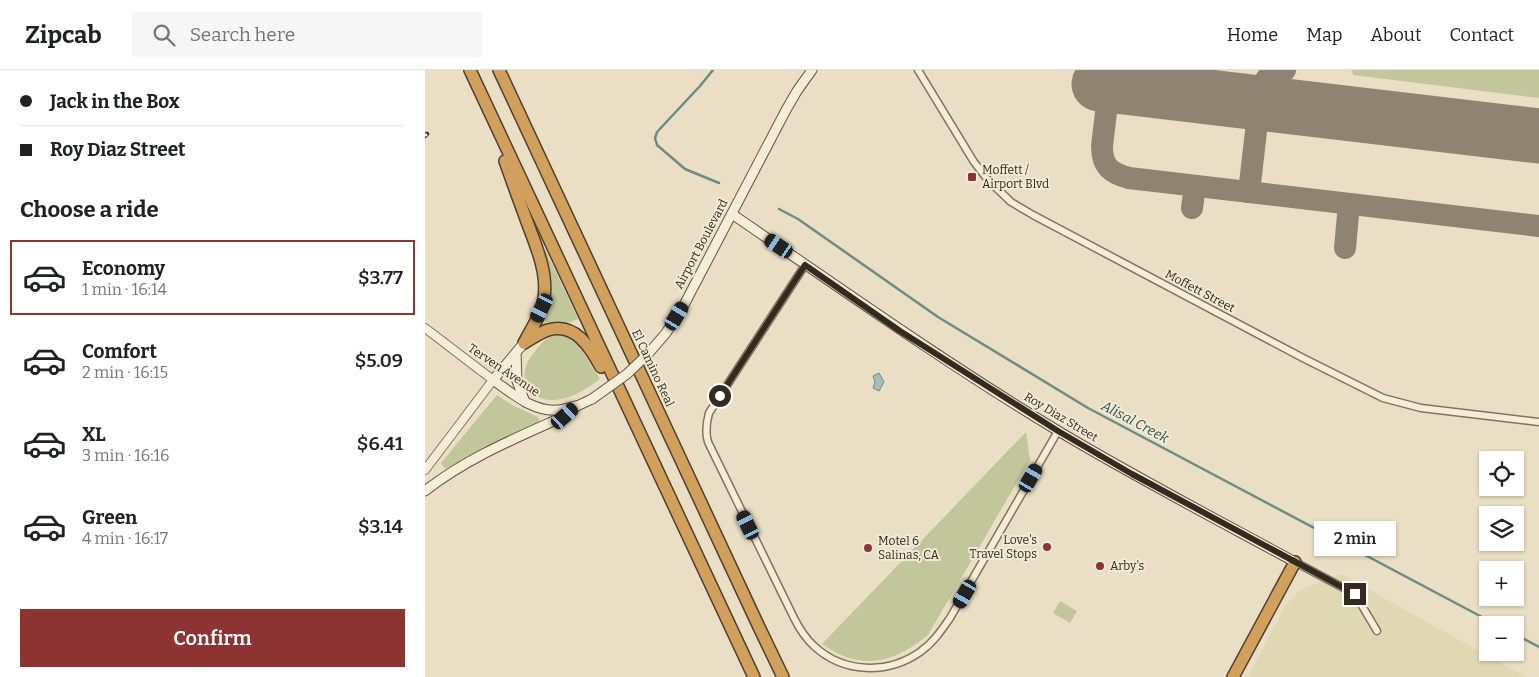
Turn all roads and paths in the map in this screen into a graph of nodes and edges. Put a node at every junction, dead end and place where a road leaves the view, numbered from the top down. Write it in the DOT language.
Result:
graph roads {
  1 [pos="470,70"];
  2 [pos="499,70"];
  3 [pos="812,70"];
  4 [pos="918,70"];
  5 [pos="480,90"];
  6 [pos="732,214"];
  7 [pos="805,265"];
  8 [pos="425,328"];
  9 [pos="520,348"];
  10 [pos="493,380"];
  11 [pos="525,402"];
  12 [pos="577,406"];
  13 [pos="1539,422"];
  14 [pos="1058,431"];
  15 [pos="644,443"];
  16 [pos="425,470"];
  17 [pos="425,491"];
  18 [pos="1295,562"];
  19 [pos="1377,631"];
  20 [pos="754,677"];
  21 [pos="783,677"];
  22 [pos="1233,677"];
  1 -- 5 [label="highway"];
  2 -- 21 [label="highway, El Camino Real"];
  3 -- 6 [label="main road, Airport Boulevard"];
  4 -- 13 [label="street, Moffett Street"];
  5 -- 9 [label="highway"];
  5 -- 15 [label="highway"];
  6 -- 7 [label="main road, Roy Diaz Street"];
  6 -- 12 [label="main road, Airport Boulevard, bridge"];
  7 -- 14 [label="main road, Roy Diaz Street"];
  7 -- 14 [label="street"];
  8 -- 10 [label="street, Terven Avenue"];
  9 -- 10 [label="main road"];
  9 -- 11 [label="main road"];
  9 -- 15 [label="highway"];
  10 -- 11 [label="main road, Terven Avenue"];
  10 -- 16 [label="street"];
  11 -- 12 [label="main road, Terven Avenue"];
  12 -- 17 [label="main road, Airport Boulevard"];
  14 -- 18 [label="main road, Roy Diaz Street"];
  15 -- 20 [label="highway"];
  18 -- 19 [label="street, Roy Diaz Street"];
  18 -- 22 [label="highway"];
}
